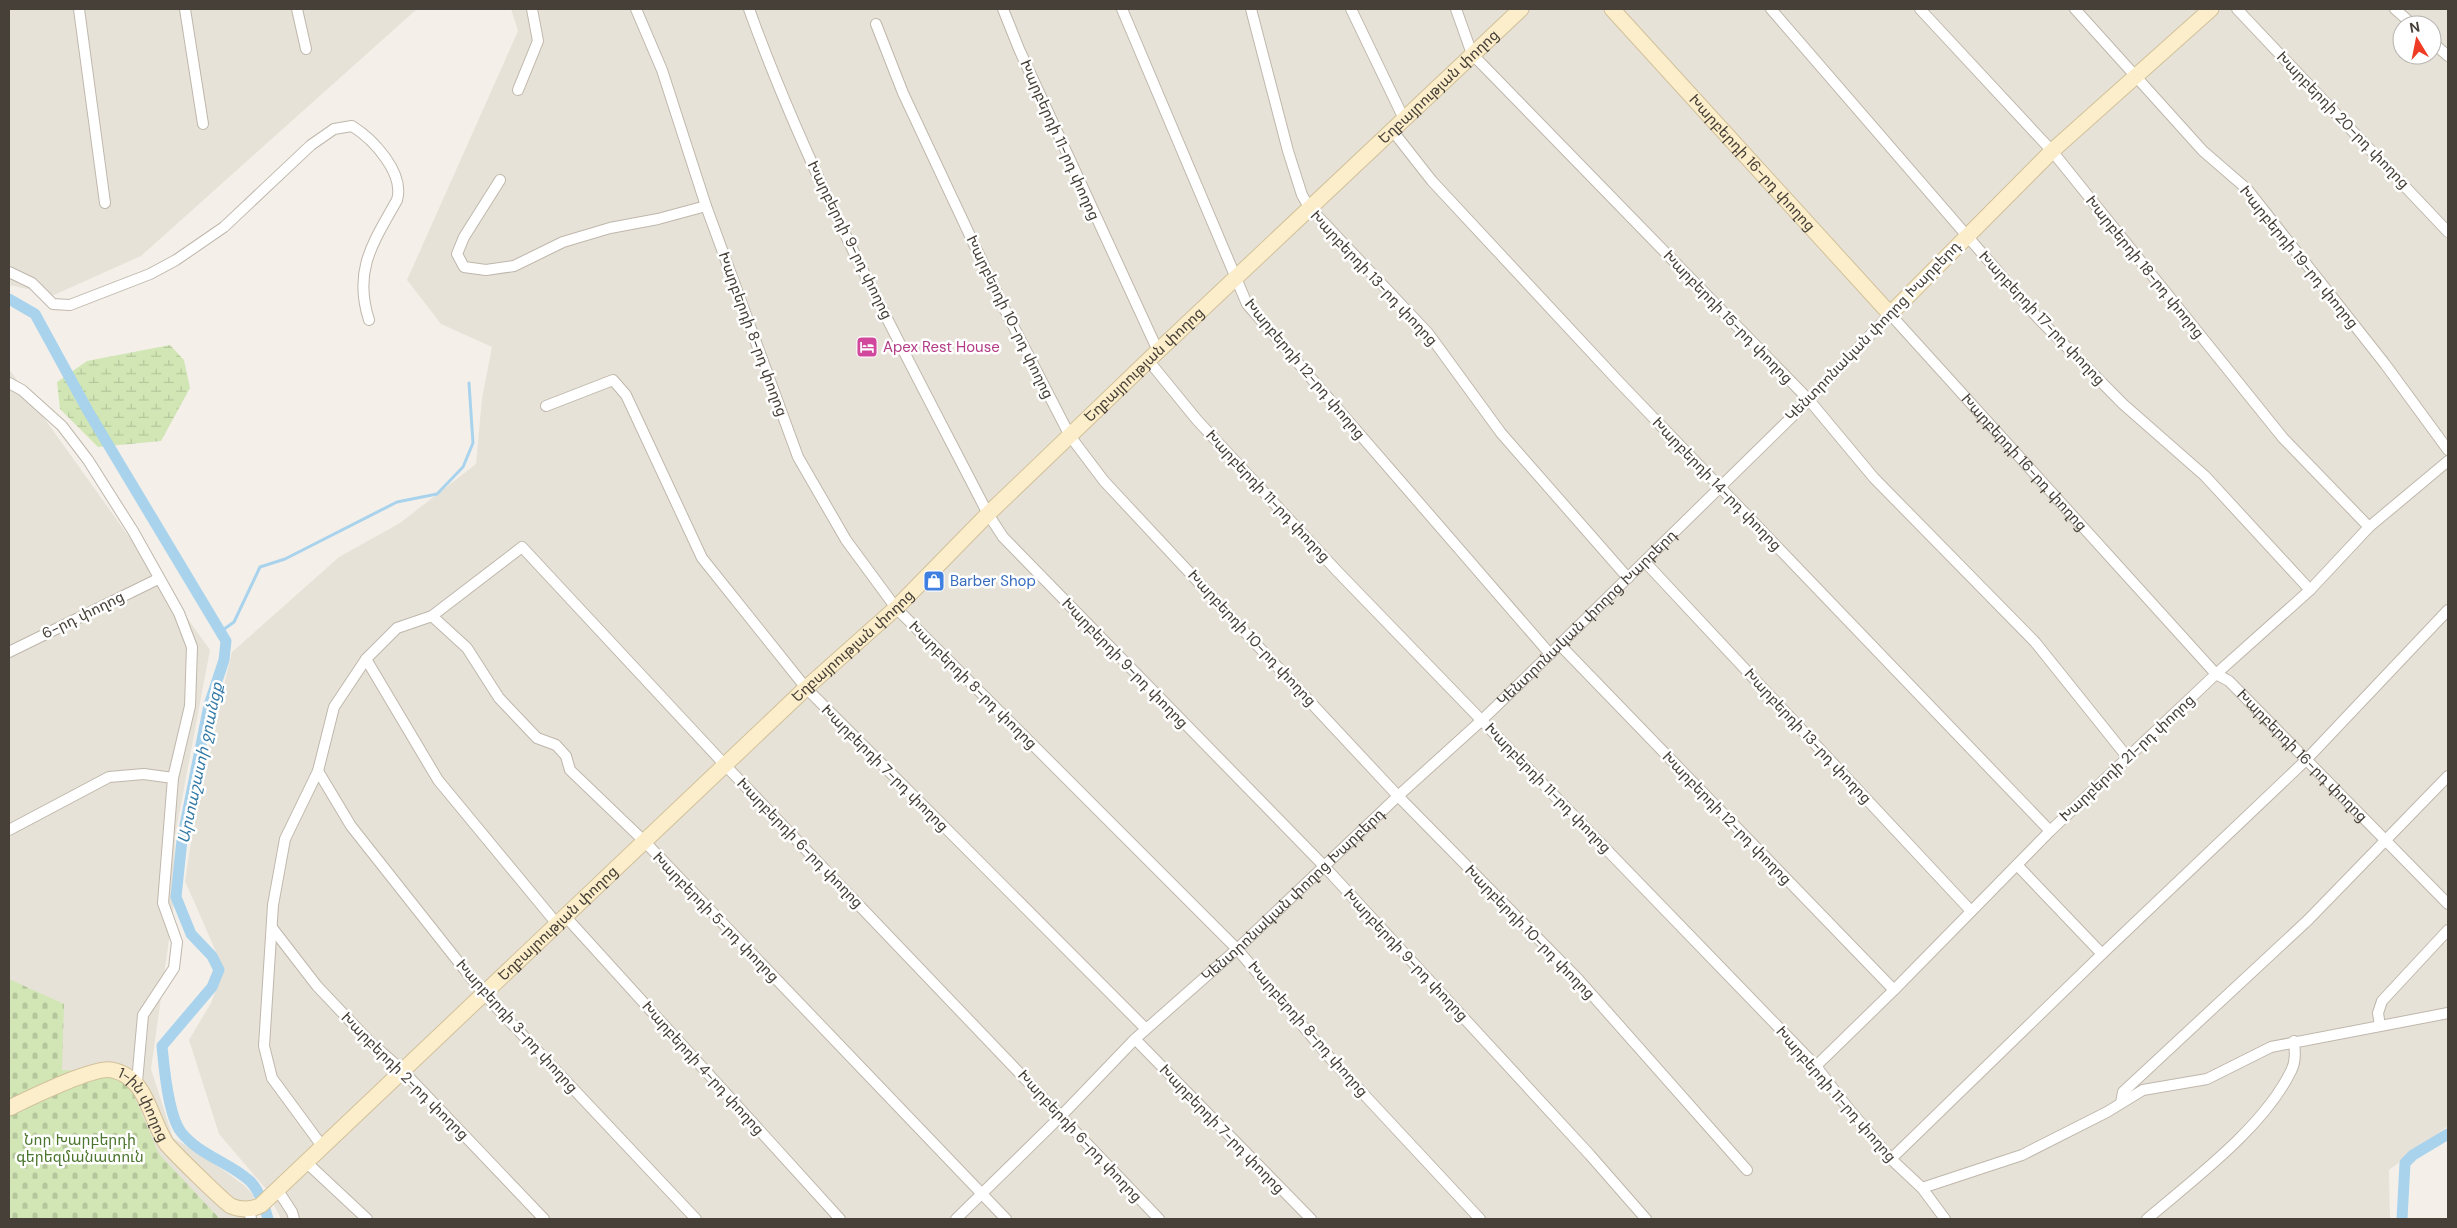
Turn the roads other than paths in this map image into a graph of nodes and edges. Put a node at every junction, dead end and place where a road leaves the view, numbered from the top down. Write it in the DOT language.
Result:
graph roads {
  1 [pos="79,9"];
  2 [pos="185,9"];
  3 [pos="297,9"];
  4 [pos="532,9"];
  5 [pos="636,9"];
  6 [pos="749,9"];
  7 [pos="1003,9"];
  8 [pos="1122,9"];
  9 [pos="1251,9"];
  10 [pos="1351,9"];
  11 [pos="1456,9"];
  12 [pos="1521,9"];
  13 [pos="1612,9"];
  14 [pos="1771,9"];
  15 [pos="1920,9"];
  16 [pos="2075,9"];
  17 [pos="2211,9"];
  18 [pos="2237,9"];
  19 [pos="876,24"];
  20 [pos="306,49"];
  21 [pos="1472,54"];
  22 [pos="2135,77"];
  23 [pos="518,90"];
  24 [pos="1404,119"];
  25 [pos="203,124"];
  26 [pos="1392,130"];
  27 [pos="2052,151"];
  28 [pos="500,180"];
  29 [pos="105,203"];
  30 [pos="706,206"];
  31 [pos="1309,207"];
  32 [pos="2448,232"];
  33 [pos="1966,236"];
  34 [pos="9,272"];
  35 [pos="1235,278"];
  36 [pos="1890,314"];
  37 [pos="369,320"];
  38 [pos="1153,355"];
  39 [pos="9,383"];
  40 [pos="1809,400"];
  41 [pos="546,406"];
  42 [pos="1070,436"];
  43 [pos="2448,450"];
  44 [pos="2448,461"];
  45 [pos="1720,486"];
  46 [pos="988,514"];
  47 [pos="2369,527"];
  48 [pos="1644,562"];
  49 [pos="1628,578"];
  50 [pos="158,579"];
  51 [pos="2310,590"];
  52 [pos="896,608"];
  53 [pos="2448,610"];
  54 [pos="432,616"];
  55 [pos="1560,645"];
  56 [pos="9,652"];
  57 [pos="1550,654"];
  58 [pos="366,659"];
  59 [pos="2216,674"];
  60 [pos="806,688"];
  61 [pos="1482,720"];
  62 [pos="2128,758"];
  63 [pos="2305,761"];
  64 [pos="725,765"];
  65 [pos="318,771"];
  66 [pos="2448,776"];
  67 [pos="173,778"];
  68 [pos="1398,796"];
  69 [pos="9,830"];
  70 [pos="2050,831"];
  71 [pos="2386,840"];
  72 [pos="644,842"];
  73 [pos="2017,865"];
  74 [pos="1324,866"];
  75 [pos="2448,904"];
  76 [pos="1971,911"];
  77 [pos="561,920"];
  78 [pos="273,929"];
  79 [pos="2448,930"];
  80 [pos="1237,949"];
  81 [pos="2102,954"];
  82 [pos="1894,990"];
  83 [pos="484,993"];
  84 [pos="2448,1012"];
  85 [pos="2380,1026"];
  86 [pos="1146,1029"];
  87 [pos="1134,1039"];
  88 [pos="2294,1041"];
  89 [pos="1816,1066"];
  90 [pos="402,1070"];
  91 [pos="137,1082"];
  92 [pos="2121,1103"];
  93 [pos="9,1108"];
  94 [pos="1062,1115"];
  95 [pos="322,1146"];
  96 [pos="1891,1159"];
  97 [pos="306,1162"];
  98 [pos="1748,1170"];
  99 [pos="1922,1188"];
  100 [pos="273,1193"];
  101 [pos="982,1194"];
  102 [pos="252,1212"];
  103 [pos="294,1219"];
  104 [pos="367,1219"];
  105 [pos="544,1219"];
  106 [pos="696,1219"];
  107 [pos="840,1219"];
  108 [pos="956,1219"];
  109 [pos="1006,1219"];
  110 [pos="1159,1219"];
  111 [pos="1311,1219"];
  112 [pos="1480,1219"];
  113 [pos="1646,1219"];
  114 [pos="1945,1219"];
  115 [pos="2146,1219"];
  1 -- 29 [label="street"];
  2 -- 25 [label="street"];
  3 -- 20 [label="street"];
  4 -- 23 [label="street"];
  5 -- 30 [label="street, Խարբերդի 8-րդ փողոց"];
  6 -- 46 [label="street, Խարբերդի 9-րդ փողոց"];
  7 -- 38 [label="street, Խարբերդի 11-րդ փողոց"];
  8 -- 35 [label="street, Խարբերդի 12-րդ փողոց"];
  9 -- 31 [label="street, Խարբերդի 13-րդ փողոց"];
  10 -- 24 [label="street"];
  11 -- 21 [label="street, Խարբերդի 15-րդ փողոց"];
  12 -- 21 [label="street, Եղբայրության փողոց"];
  13 -- 36 [label="street, Խարբերդի 16-րդ փողոց"];
  14 -- 33 [label="street, Խարբերդի 17-րդ փողոց"];
  15 -- 27 [label="street, Խարբերդի 18-րդ փողոց"];
  16 -- 22 [label="street, Խարբերդի 19-րդ փողոց"];
  17 -- 22 [label="street, Կենտրոնական փողոց Խարբերդ"];
  18 -- 32 [label="street, Խարբերդի 20-րդ փողոց"];
  19 -- 42 [label="street, Խարբերդի 10-րդ փողոց"];
  21 -- 24 [label="street, Եղբայրության փողոց"];
  21 -- 40 [label="street, Խարբերդի 15-րդ փողոց"];
  22 -- 27 [label="street, Կենտրոնական փողոց Խարբերդ"];
  22 -- 43 [label="street, Խարբերդի 19-րդ փողոց"];
  24 -- 26 [label="street, Եղբայրության փողոց"];
  26 -- 31 [label="street, Եղբայրության փողոց"];
  26 -- 45 [label="street, Խարբերդի 14-րդ փողոց"];
  27 -- 33 [label="street, Կենտրոնական փողոց Խարբերդ"];
  27 -- 47 [label="street, Խարբերդի 18-րդ փողոց"];
  28 -- 30 [label="street"];
  30 -- 52 [label="street, Խարբերդի 8-րդ փողոց"];
  31 -- 35 [label="street, Եղբայրության փողոց"];
  31 -- 49 [label="street, Խարբերդի 13-րդ փողոց"];
  33 -- 36 [label="street, Կենտրոնական փողոց Խարբերդ"];
  33 -- 51 [label="street, Խարբերդի 17-րդ փողոց"];
  34 -- 37 [label="street"];
  35 -- 38 [label="street, Եղբայրության փողոց"];
  35 -- 57 [label="street, Խարբերդի 12-րդ փողոց"];
  36 -- 40 [label="street, Կենտրոնական փողոց Խարբերդ"];
  36 -- 59 [label="street, Խարբերդի 16-րդ փողոց"];
  38 -- 42 [label="street, Եղբայրության փողոց"];
  38 -- 61 [label="street, Խարբերդի 11-րդ փողոց"];
  39 -- 50 [label="street"];
  40 -- 45 [label="street, Կենտրոնական փողոց Խարբերդ"];
  40 -- 62 [label="street, Խարբերդի 15-րդ փողոց"];
  41 -- 60 [label="street, Խարբերդի 7-րդ փողոց"];
  42 -- 46 [label="street, Եղբայրության փողոց"];
  42 -- 68 [label="street, Խարբերդի 10-րդ փողոց"];
  44 -- 47 [label="street, Խարբերդի 21-րդ փողոց"];
  45 -- 48 [label="street, Կենտրոնական փողոց Խարբերդ"];
  45 -- 70 [label="street, Խարբերդի 14-րդ փողոց"];
  46 -- 52 [label="street, Եղբայրության փողոց"];
  46 -- 74 [label="street, Խարբերդի 9-րդ փողոց"];
  47 -- 51 [label="street, Խարբերդի 21-րդ փողոց"];
  48 -- 49 [label="street, Կենտրոնական փողոց Խարբերդ"];
  48 -- 76 [label="street, Խարբերդի 13-րդ փողոց"];
  49 -- 55 [label="street, Կենտրոնական փողոց Խարբերդ"];
  50 -- 56 [label="street, 6-րդ փողոց"];
  50 -- 67 [label="street"];
  51 -- 59 [label="street, Խարբերդի 21-րդ փողոց"];
  52 -- 60 [label="street, Եղբայրության փողոց"];
  52 -- 80 [label="street, Խարբերդի 8-րդ փողոց"];
  53 -- 63 [label="street"];
  54 -- 58 [label="street"];
  54 -- 64 [label="street, Խարբերդի 6-րդ փողոց"];
  54 -- 72 [label="street, Խարբերդի 5-րդ փողոց"];
  55 -- 57 [label="street, Կենտրոնական փողոց Խարբերդ"];
  55 -- 82 [label="street, Խարբերդի 12-րդ փողոց"];
  57 -- 61 [label="street, Կենտրոնական փողոց Խարբերդ"];
  58 -- 65 [label="street"];
  58 -- 77 [label="street, Խարբերդի 4-րդ փողոց"];
  59 -- 62 [label="street, Խարբերդի 21-րդ փողոց"];
  59 -- 63 [label="street, Խարբերդի 16-րդ փողոց"];
  60 -- 64 [label="street, Եղբայրության փողոց"];
  60 -- 86 [label="street, Խարբերդի 7-րդ փողոց"];
  61 -- 68 [label="street, Կենտրոնական փողոց Խարբերդ"];
  61 -- 89 [label="street, Խարբերդի 11-րդ փողոց"];
  62 -- 70 [label="street, Խարբերդի 21-րդ փողոց"];
  63 -- 71 [label="street, Խարբերդի 16-րդ փողոց"];
  63 -- 81 [label="street"];
  64 -- 72 [label="street, Եղբայրության փողոց"];
  64 -- 94 [label="street, Խարբերդի 6-րդ փողոց"];
  65 -- 78 [label="street"];
  65 -- 83 [label="street, Խարբերդի 3-րդ փողոց"];
  66 -- 71 [label="street"];
  67 -- 69 [label="street"];
  67 -- 91 [label="street"];
  68 -- 74 [label="street, Կենտրոնական փողոց Խարբերդ"];
  68 -- 98 [label="street, Խարբերդի 10-րդ փողոց"];
  70 -- 73 [label="street, Խարբերդի 21-րդ փողոց"];
  71 -- 75 [label="street, Խարբերդի 16-րդ փողոց"];
  71 -- 92 [label="street"];
  72 -- 77 [label="street, Եղբայրության փողոց"];
  72 -- 101 [label="street, Խարբերդի 5-րդ փողոց"];
  73 -- 76 [label="street, Խարբերդի 21-րդ փողոց"];
  73 -- 81 [label="street"];
  74 -- 80 [label="street, Կենտրոնական փողոց Խարբերդ"];
  74 -- 113 [label="street, Խարբերդի 9-րդ փողոց"];
  76 -- 82 [label="street, Խարբերդի 21-րդ փողոց"];
  77 -- 83 [label="street, Եղբայրության փողոց"];
  77 -- 107 [label="street, Խարբերդի 4-րդ փողոց"];
  78 -- 90 [label="street, Խարբերդի 2-րդ փողոց"];
  78 -- 95 [label="street"];
  79 -- 85 [label="street"];
  80 -- 86 [label="street, Կենտրոնական փողոց Խարբերդ"];
  80 -- 112 [label="street, Խարբերդի 8-րդ փողոց"];
  81 -- 96 [label="street"];
  82 -- 89 [label="street, Խարբերդի 21-րդ փողոց"];
  83 -- 90 [label="street, Եղբայրության փողոց"];
  83 -- 106 [label="street, Խարբերդի 3-րդ փողոց"];
  84 -- 85 [label="street"];
  85 -- 88 [label="street"];
  86 -- 87 [label="street, Կենտրոնական փողոց Խարբերդ"];
  87 -- 94 [label="street, Կենտրոնական փողոց Խարբերդ"];
  87 -- 111 [label="street, Խարբերդի 7-րդ փողոց"];
  88 -- 92 [label="street"];
  88 -- 115 [label="street"];
  89 -- 96 [label="street, Խարբերդի 11-րդ փողոց"];
  90 -- 95 [label="street, Եղբայրության փողոց"];
  90 -- 105 [label="street, Խարբերդի 2-րդ փողոց"];
  91 -- 93 [label="street, 1-ին փողոց"];
  91 -- 102 [label="street, 1-ին փողոց"];
  92 -- 99 [label="street"];
  94 -- 101 [label="street, Կենտրոնական փողոց Խարբերդ"];
  94 -- 110 [label="street, Խարբերդի 6-րդ փողոց"];
  95 -- 97 [label="street, Եղբայրության փողոց"];
  96 -- 99 [label="street, Խարբերդի 11-րդ փողոց"];
  97 -- 100 [label="street, Եղբայրության փողոց"];
  97 -- 104 [label="street"];
  99 -- 114 [label="street, Խարբերդի 11-րդ փողոց"];
  100 -- 102 [label="street, Եղբայրության փողոց"];
  100 -- 103 [label="street"];
  101 -- 108 [label="street, Կենտրոնական փողոց Խարբերդ"];
  101 -- 109 [label="street, Խարբերդի 5-րդ փողոց"];
}
